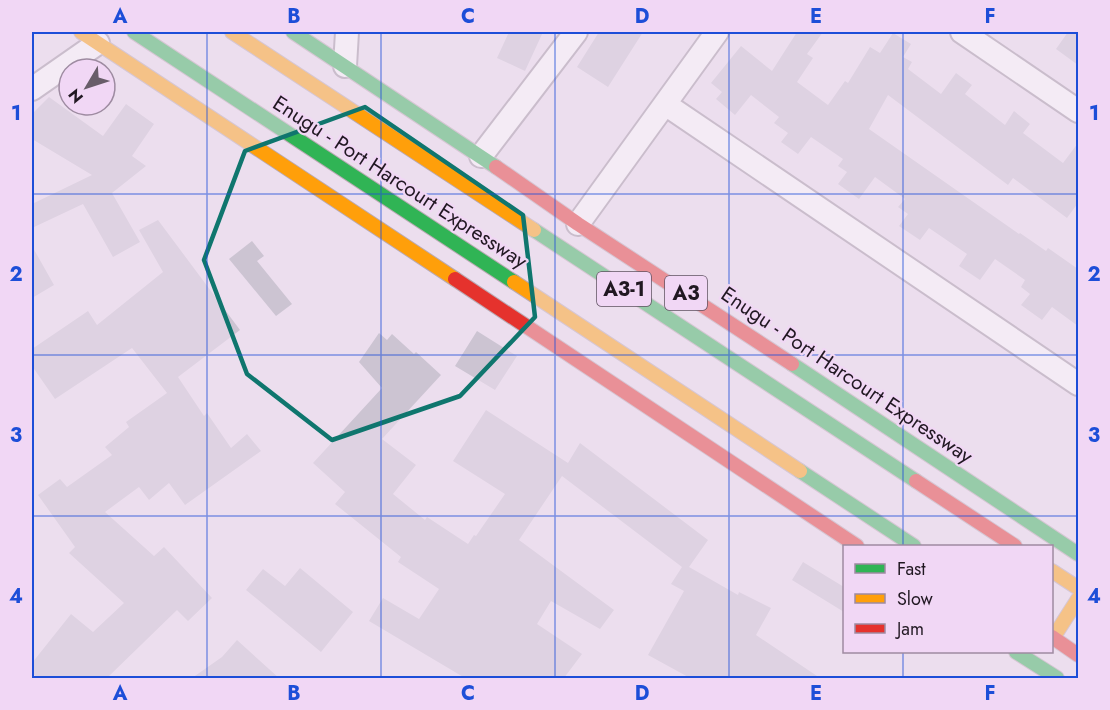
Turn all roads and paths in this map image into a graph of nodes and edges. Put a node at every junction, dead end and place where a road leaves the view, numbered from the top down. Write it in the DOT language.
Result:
graph roads {
  1 [pos="134,32"];
  2 [pos="232,32"];
  3 [pos="293,32"];
  4 [pos="347,32"];
  5 [pos="576,32"];
  6 [pos="717,32"];
  7 [pos="962,32"];
  8 [pos="89,37"];
  9 [pos="345,66"];
  10 [pos="32,89"];
  11 [pos="665,104"];
  12 [pos="1078,111"];
  13 [pos="481,156"];
  14 [pos="578,224"];
  15 [pos="1078,384"];
  16 [pos="855,545"];
  17 [pos="912,545"];
  18 [pos="1013,545"];
  19 [pos="1078,554"];
  20 [pos="1053,572"];
  21 [pos="1078,588"];
  22 [pos="1078,599"];
  23 [pos="1053,636"];
  24 [pos="1053,639"];
  25 [pos="1019,653"];
  26 [pos="1078,655"];
  27 [pos="1057,678"];
  1 -- 17 [label="main road, Enugu - Port Harcourt Expressway / A3-1"];
  2 -- 18 [label="main road, Enugu - Port Harcourt Expressway / A3-1"];
  3 -- 9 [label="main road, Enugu - Port Harcourt Expressway / A3"];
  4 -- 9 [label="street"];
  5 -- 13 [label="street"];
  6 -- 11 [label="street"];
  7 -- 12 [label="street"];
  8 -- 10 [label="street"];
  8 -- 16 [label="main road"];
  9 -- 13 [label="main road, Enugu - Port Harcourt Expressway / A3"];
  11 -- 14 [label="street"];
  11 -- 15 [label="street"];
  13 -- 14 [label="main road, Enugu - Port Harcourt Expressway / A3"];
  14 -- 19 [label="main road, Enugu - Port Harcourt Expressway / A3"];
  20 -- 21 [label="main road"];
  22 -- 23 [label="main road"];
  24 -- 26 [label="main road"];
  25 -- 27 [label="main road"];
}
